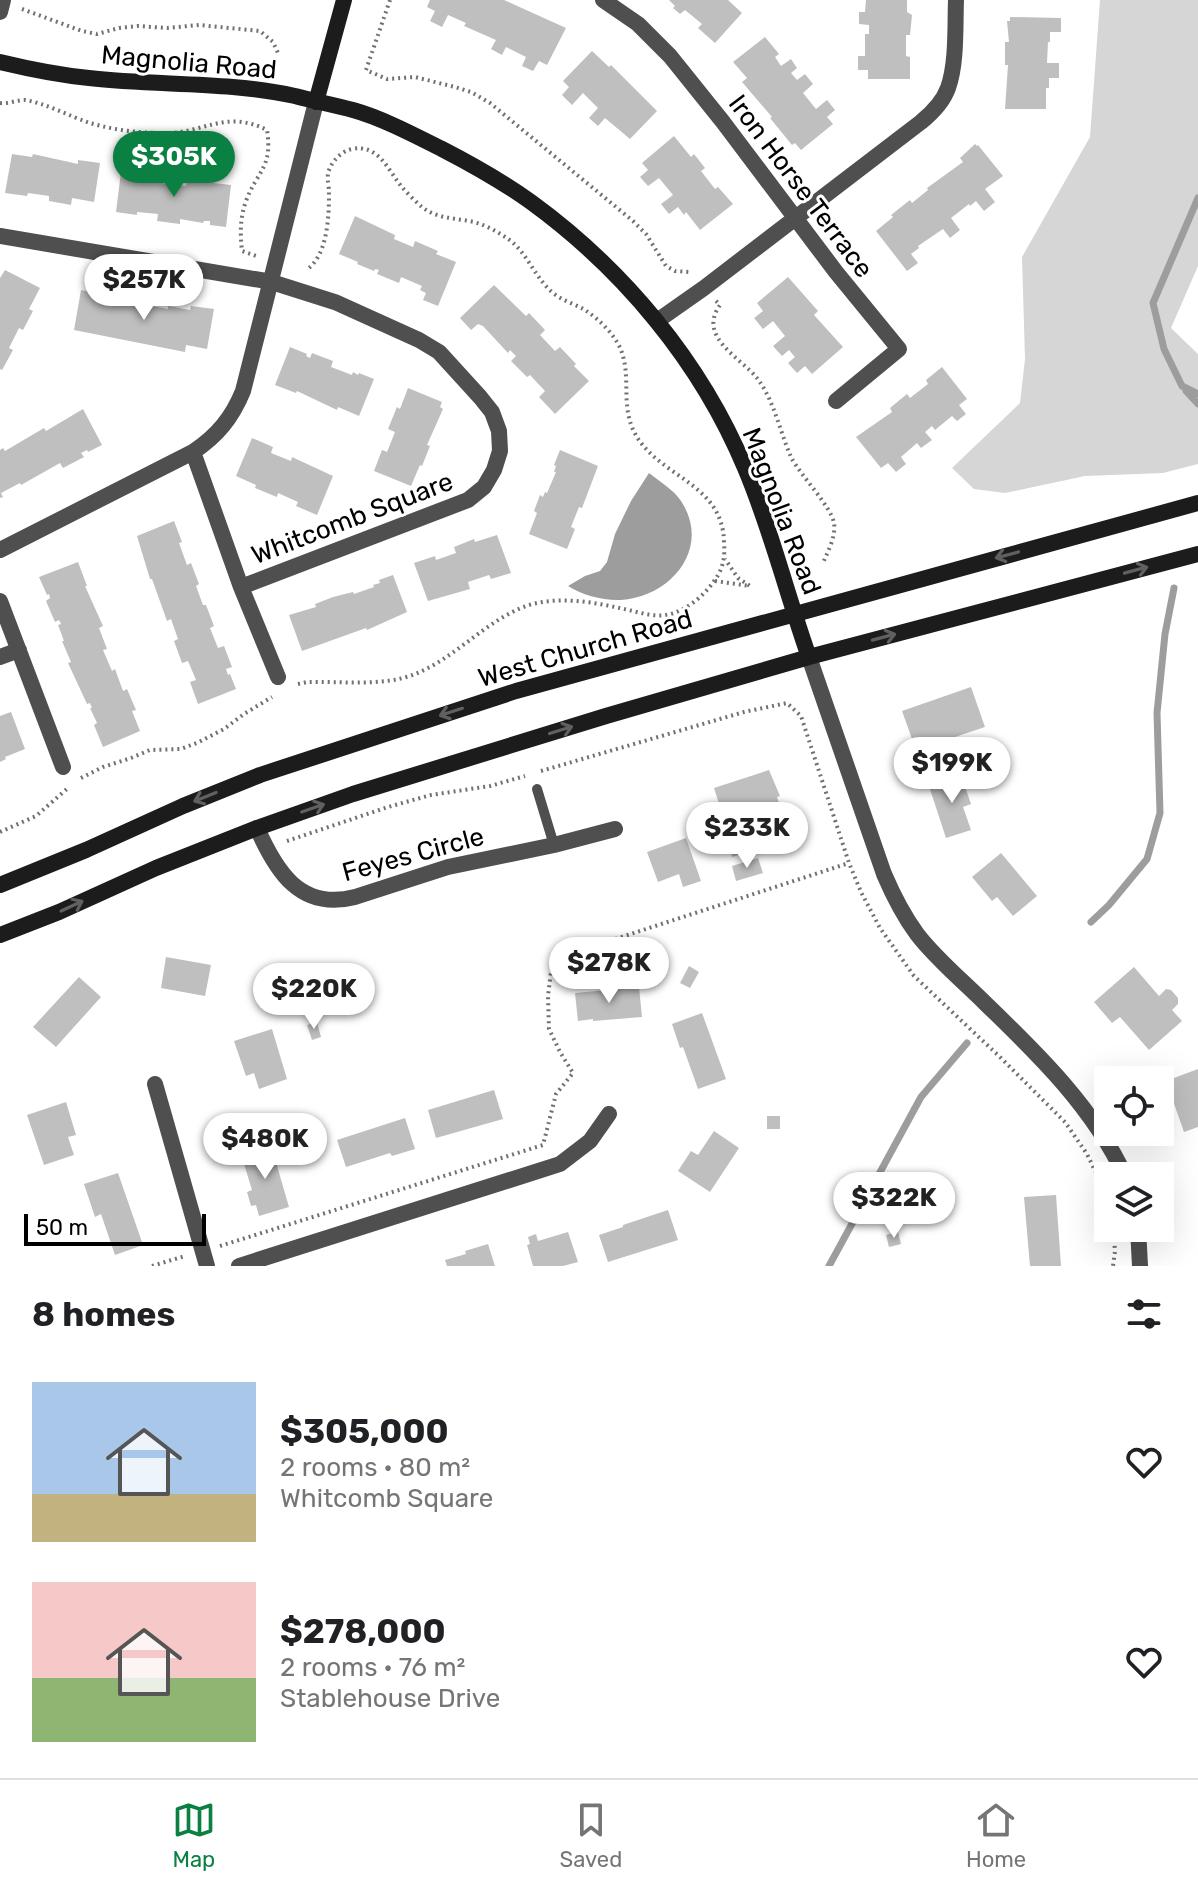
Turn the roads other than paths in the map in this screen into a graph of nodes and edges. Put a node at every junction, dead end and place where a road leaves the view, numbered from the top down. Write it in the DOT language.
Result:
graph roads {
  1 [pos="344,0"];
  2 [pos="603,0"];
  3 [pos="956,0"];
  4 [pos="0,62"];
  5 [pos="316,102"];
  6 [pos="796,218"];
  7 [pos="0,236"];
  8 [pos="272,282"];
  9 [pos="657,321"];
  10 [pos="836,401"];
  11 [pos="193,452"];
  12 [pos="1198,503"];
  13 [pos="0,550"];
  14 [pos="1198,554"];
  15 [pos="241,587"];
  16 [pos="0,601"];
  17 [pos="796,615"];
  18 [pos="19,650"];
  19 [pos="0,657"];
  20 [pos="809,657"];
  21 [pos="281,686"];
  22 [pos="63,767"];
  23 [pos="537,789"];
  24 [pos="257,828"];
  25 [pos="615,829"];
  26 [pos="554,845"];
  27 [pos="0,885"];
  28 [pos="0,935"];
  29 [pos="155,1084"];
  30 [pos="609,1114"];
  31 [pos="1118,1162"];
  32 [pos="1139,1242"];
  33 [pos="205,1258"];
  34 [pos="239,1266"];
  35 [pos="1140,1266"];
  1 -- 5 [label="main road"];
  2 -- 6 [label="street, Iron Horse Terrace"];
  3 -- 6 [label="street"];
  4 -- 5 [label="main road, Magnolia Road"];
  5 -- 8 [label="street"];
  5 -- 9 [label="main road, Magnolia Road"];
  6 -- 9 [label="street"];
  6 -- 10 [label="street, Iron Horse Terrace"];
  7 -- 8 [label="street, Whitcomb Square"];
  8 -- 11 [label="street"];
  8 -- 15 [label="street, Whitcomb Square"];
  9 -- 17 [label="main road, Magnolia Road"];
  11 -- 13 [label="street"];
  11 -- 15 [label="street, Whitcomb Square"];
  12 -- 17 [label="main road, West Church Road, one-way"];
  20 -- 14 [label="main road, one-way"];
  15 -- 21 [label="street, Whitcomb Square"];
  16 -- 18 [label="street"];
  17 -- 20 [label="main road, Magnolia Road"];
  17 -- 27 [label="main road, West Church Road, one-way"];
  18 -- 19 [label="street"];
  18 -- 22 [label="street"];
  24 -- 20 [label="main road, one-way"];
  20 -- 31 [label="street, Magnolia Road"];
  23 -- 26 [label="lane"];
  24 -- 26 [label="street, Feyes Circle"];
  28 -- 24 [label="main road, one-way"];
  25 -- 26 [label="street, Feyes Circle"];
  29 -- 33 [label="street"];
  30 -- 34 [label="street"];
  32 -- 35 [label="street"];
}
